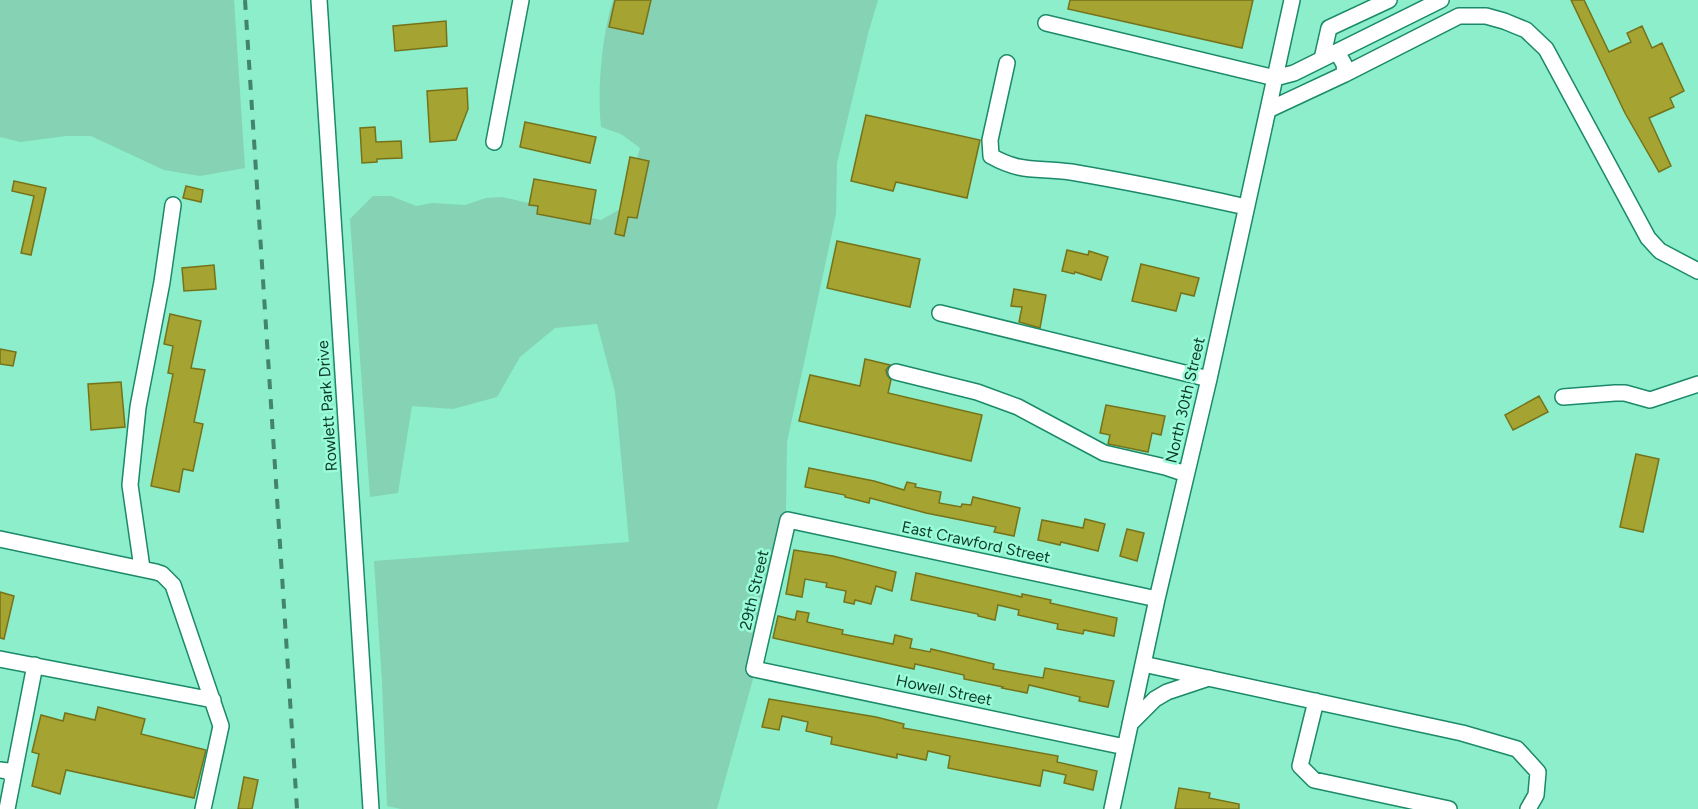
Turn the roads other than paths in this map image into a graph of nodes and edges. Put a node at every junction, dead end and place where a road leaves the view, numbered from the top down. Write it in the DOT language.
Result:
graph roads {
  1 [pos="319,0"];
  2 [pos="520,0"];
  3 [pos="1292,0"];
  4 [pos="1389,0"];
  5 [pos="1441,0"];
  6 [pos="1046,23"];
  7 [pos="1337,52"];
  8 [pos="1322,59"];
  9 [pos="1007,63"];
  10 [pos="1344,75"];
  11 [pos="1275,78"];
  12 [pos="1268,110"];
  13 [pos="494,142"];
  14 [pos="173,205"];
  15 [pos="1246,207"];
  16 [pos="1698,270"];
  17 [pos="940,313"];
  18 [pos="896,372"];
  19 [pos="1209,379"];
  20 [pos="1698,384"];
  21 [pos="1563,397"];
  22 [pos="1186,474"];
  23 [pos="788,520"];
  24 [pos="0,538"];
  25 [pos="142,568"];
  26 [pos="1157,600"];
  27 [pos="0,659"];
  28 [pos="1143,664"];
  29 [pos="35,665"];
  30 [pos="754,669"];
  31 [pos="1209,678"];
  32 [pos="213,700"];
  33 [pos="1316,701"];
  34 [pos="1130,724"];
  35 [pos="1125,747"];
  36 [pos="7,774"];
  37 [pos="8,809"];
  38 [pos="203,809"];
  39 [pos="370,809"];
  40 [pos="1112,809"];
  41 [pos="1449,809"];
  42 [pos="1528,809"];
  1 -- 39 [label="street, Rowlett Park Drive"];
  2 -- 13 [label="street"];
  3 -- 11 [label="street, North 30th Street"];
  4 -- 8 [label="street"];
  5 -- 7 [label="street"];
  6 -- 11 [label="street"];
  7 -- 8 [label="street"];
  7 -- 10 [label="street"];
  8 -- 11 [label="street"];
  9 -- 15 [label="street"];
  10 -- 12 [label="street"];
  10 -- 16 [label="street"];
  11 -- 12 [label="street, North 30th Street"];
  12 -- 15 [label="street, North 30th Street"];
  14 -- 25 [label="street"];
  15 -- 19 [label="street, North 30th Street"];
  17 -- 19 [label="street"];
  18 -- 22 [label="street"];
  19 -- 22 [label="street, North 30th Street"];
  20 -- 21 [label="street"];
  22 -- 26 [label="street, North 30th Street"];
  23 -- 26 [label="street, East Crawford Street"];
  23 -- 30 [label="street, 29th Street"];
  24 -- 25 [label="street"];
  25 -- 32 [label="street"];
  26 -- 28 [label="street, North 30th Street"];
  27 -- 29 [label="street"];
  28 -- 31 [label="street"];
  28 -- 34 [label="street, North 30th Street"];
  29 -- 32 [label="street"];
  29 -- 36 [label="street"];
  30 -- 35 [label="street, Howell Street"];
  31 -- 33 [label="street"];
  31 -- 34 [label="street"];
  32 -- 38 [label="street"];
  33 -- 41 [label="street"];
  33 -- 42 [label="street"];
  34 -- 35 [label="street, North 30th Street"];
  35 -- 40 [label="street, North 30th Street"];
  36 -- 37 [label="street"];
}
